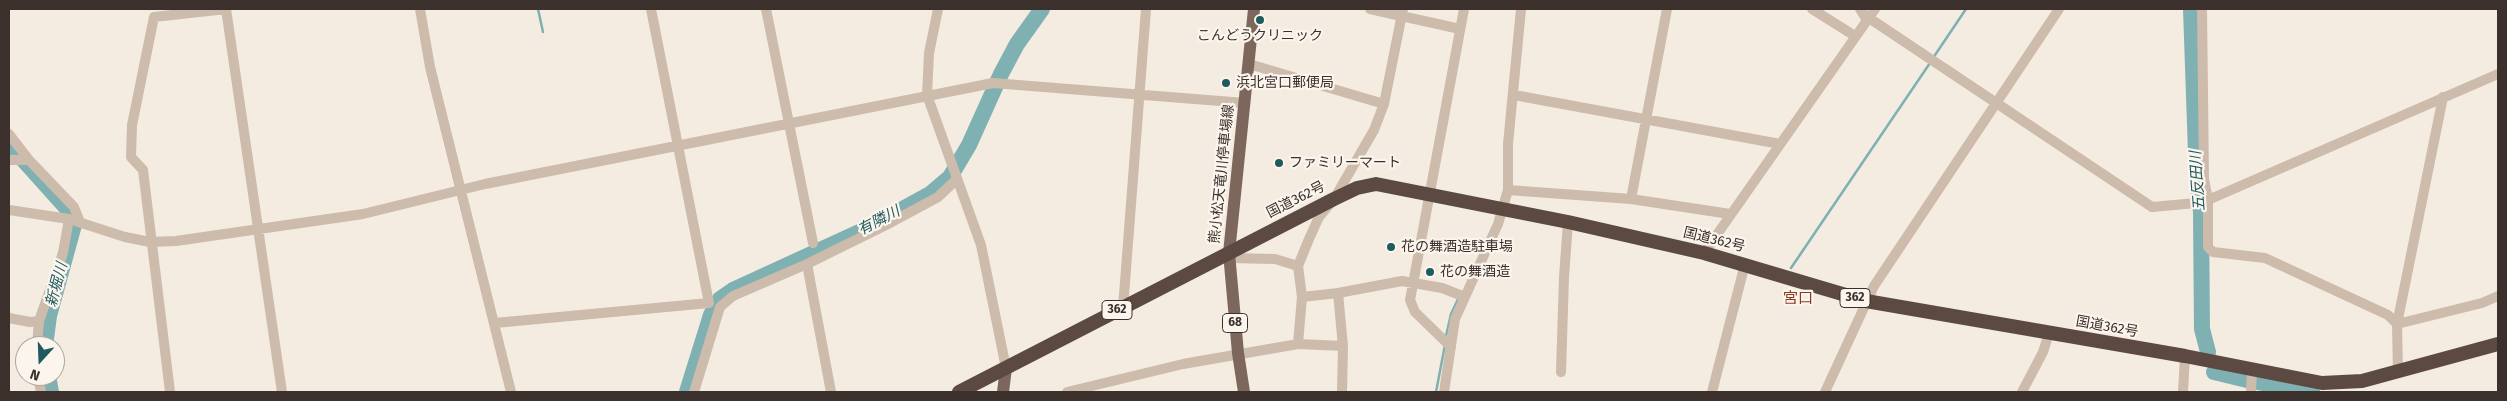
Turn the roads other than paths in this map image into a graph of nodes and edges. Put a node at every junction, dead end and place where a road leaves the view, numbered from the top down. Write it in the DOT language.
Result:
graph roads {
  1 [pos="226,9"];
  2 [pos="420,9"];
  3 [pos="651,9"];
  4 [pos="766,9"];
  5 [pos="938,9"];
  6 [pos="1146,9"];
  7 [pos="1254,9"];
  8 [pos="1370,9"];
  9 [pos="1464,9"];
  10 [pos="1521,9"];
  11 [pos="1667,9"];
  12 [pos="1812,9"];
  13 [pos="1860,9"];
  14 [pos="1875,9"];
  15 [pos="2059,9"];
  16 [pos="2202,9"];
  17 [pos="1402,13"];
  18 [pos="1868,19"];
  19 [pos="1460,29"];
  20 [pos="1855,36"];
  21 [pos="1249,64"];
  22 [pos="2498,74"];
  23 [pos="1138,94"];
  24 [pos="927,95"];
  25 [pos="1514,95"];
  26 [pos="2443,97"];
  27 [pos="1245,103"];
  28 [pos="1998,103"];
  29 [pos="1384,104"];
  30 [pos="1645,118"];
  31 [pos="789,123"];
  32 [pos="9,134"];
  33 [pos="1780,144"];
  34 [pos="678,145"];
  35 [pos="12,160"];
  36 [pos="29,160"];
  37 [pos="957,179"];
  38 [pos="461,190"];
  39 [pos="1508,190"];
  40 [pos="1428,194"];
  41 [pos="1334,198"];
  42 [pos="1631,199"];
  43 [pos="2207,200"];
  44 [pos="1504,209"];
  45 [pos="9,210"];
  46 [pos="1730,214"];
  47 [pos="74,221"];
  48 [pos="1568,222"];
  49 [pos="259,230"];
  50 [pos="150,242"];
  51 [pos="813,243"];
  52 [pos="1704,253"];
  53 [pos="1230,255"];
  54 [pos="807,264"];
  55 [pos="1744,264"];
  56 [pos="1298,266"];
  57 [pos="1413,282"];
  58 [pos="1338,293"];
  59 [pos="2498,296"];
  60 [pos="1302,297"];
  61 [pos="1465,297"];
  62 [pos="1866,301"];
  63 [pos="714,304"];
  64 [pos="1122,308"];
  65 [pos="9,318"];
  66 [pos="39,321"];
  67 [pos="495,323"];
  68 [pos="2397,324"];
  69 [pos="2049,333"];
  70 [pos="38,336"];
  71 [pos="1298,344"];
  72 [pos="2498,344"];
  73 [pos="1343,346"];
  74 [pos="1451,347"];
  75 [pos="1238,353"];
  76 [pos="2185,356"];
  77 [pos="1006,368"];
  78 [pos="2252,371"];
  79 [pos="1561,372"];
  80 [pos="2398,373"];
  81 [pos="170,392"];
  82 [pos="282,392"];
  83 [pos="511,392"];
  84 [pos="694,392"];
  85 [pos="831,392"];
  86 [pos="960,392"];
  87 [pos="1003,392"];
  88 [pos="1067,392"];
  89 [pos="1244,392"];
  90 [pos="1342,392"];
  91 [pos="1444,392"];
  92 [pos="1712,392"];
  93 [pos="1825,392"];
  94 [pos="2022,392"];
  95 [pos="2183,392"];
  96 [pos="2250,392"];
  1 -- 49 [label="street"];
  1 -- 50 [label="street"];
  2 -- 38 [label="street"];
  3 -- 34 [label="street"];
  4 -- 31 [label="street"];
  5 -- 24 [label="street"];
  6 -- 23 [label="street"];
  7 -- 21 [label="main road, 熊小松天竜川停車場線"];
  8 -- 17 [label="street"];
  9 -- 19 [label="street"];
  10 -- 25 [label="street"];
  11 -- 30 [label="street"];
  12 -- 20 [label="street"];
  13 -- 18 [label="street"];
  14 -- 18 [label="street"];
  15 -- 28 [label="street"];
  16 -- 43 [label="street"];
  17 -- 19 [label="street"];
  17 -- 29 [label="street"];
  18 -- 20 [label="street"];
  18 -- 28 [label="street"];
  19 -- 40 [label="street"];
  20 -- 33 [label="street"];
  21 -- 27 [label="main road, 熊小松天竜川停車場線"];
  21 -- 29 [label="street"];
  22 -- 26 [label="street"];
  23 -- 24 [label="street"];
  23 -- 27 [label="street"];
  23 -- 64 [label="street"];
  24 -- 31 [label="street"];
  24 -- 37 [label="street"];
  25 -- 30 [label="street"];
  25 -- 39 [label="street"];
  26 -- 43 [label="street"];
  26 -- 68 [label="street"];
  27 -- 53 [label="main road, 熊小松天竜川停車場線"];
  28 -- 43 [label="street"];
  28 -- 62 [label="street"];
  29 -- 41 [label="street"];
  30 -- 33 [label="street"];
  30 -- 42 [label="street"];
  31 -- 34 [label="street"];
  31 -- 51 [label="street"];
  32 -- 36 [label="street"];
  33 -- 46 [label="street"];
  34 -- 38 [label="street"];
  34 -- 63 [label="street"];
  35 -- 36 [label="street"];
  36 -- 47 [label="street"];
  37 -- 54 [label="street"];
  37 -- 77 [label="street"];
  38 -- 49 [label="street"];
  38 -- 67 [label="street"];
  39 -- 42 [label="street"];
  39 -- 44 [label="street"];
  40 -- 41 [label="highway, 国道362号 / 362"];
  40 -- 44 [label="highway, 国道362号 / 362"];
  40 -- 57 [label="street"];
  41 -- 53 [label="highway, 国道362号 / 362"];
  41 -- 56 [label="street"];
  42 -- 46 [label="street"];
  43 -- 68 [label="street"];
  44 -- 48 [label="highway, 国道362号 / 362"];
  44 -- 61 [label="street"];
  45 -- 47 [label="street"];
  46 -- 52 [label="street"];
  47 -- 50 [label="street"];
  47 -- 66 [label="street"];
  48 -- 52 [label="highway, 国道362号 / 362"];
  48 -- 79 [label="street"];
  49 -- 50 [label="street"];
  49 -- 82 [label="street"];
  50 -- 81 [label="street"];
  52 -- 55 [label="highway, 国道362号 / 362"];
  53 -- 56 [label="street"];
  53 -- 64 [label="highway, 国道362号 / 362"];
  53 -- 75 [label="main road, 68"];
  54 -- 63 [label="street"];
  54 -- 85 [label="street"];
  55 -- 62 [label="highway, 国道362号 / 362"];
  55 -- 92 [label="street"];
  56 -- 60 [label="street"];
  57 -- 58 [label="street"];
  57 -- 61 [label="street"];
  57 -- 74 [label="street"];
  58 -- 60 [label="street"];
  58 -- 73 [label="street"];
  59 -- 68 [label="street"];
  60 -- 71 [label="street"];
  61 -- 74 [label="street"];
  62 -- 69 [label="highway, 国道362号 / 362"];
  62 -- 93 [label="street"];
  63 -- 67 [label="street"];
  63 -- 84 [label="street"];
  64 -- 77 [label="highway, 国道362号 / 362"];
  65 -- 66 [label="street"];
  66 -- 70 [label="street"];
  67 -- 83 [label="street"];
  68 -- 80 [label="street"];
  69 -- 76 [label="highway, 国道362号 / 362"];
  69 -- 94 [label="street"];
  71 -- 73 [label="street"];
  71 -- 75 [label="street"];
  72 -- 80 [label="highway, 国道362号 / 362"];
  73 -- 90 [label="street"];
  74 -- 91 [label="street"];
  75 -- 88 [label="street"];
  75 -- 89 [label="main road, 68"];
  76 -- 78 [label="highway, 国道362号 / 362"];
  76 -- 95 [label="street"];
  77 -- 86 [label="highway, 国道362号 / 362"];
  77 -- 87 [label="main road"];
  78 -- 80 [label="highway, 国道362号 / 362"];
  78 -- 96 [label="street"];
}
